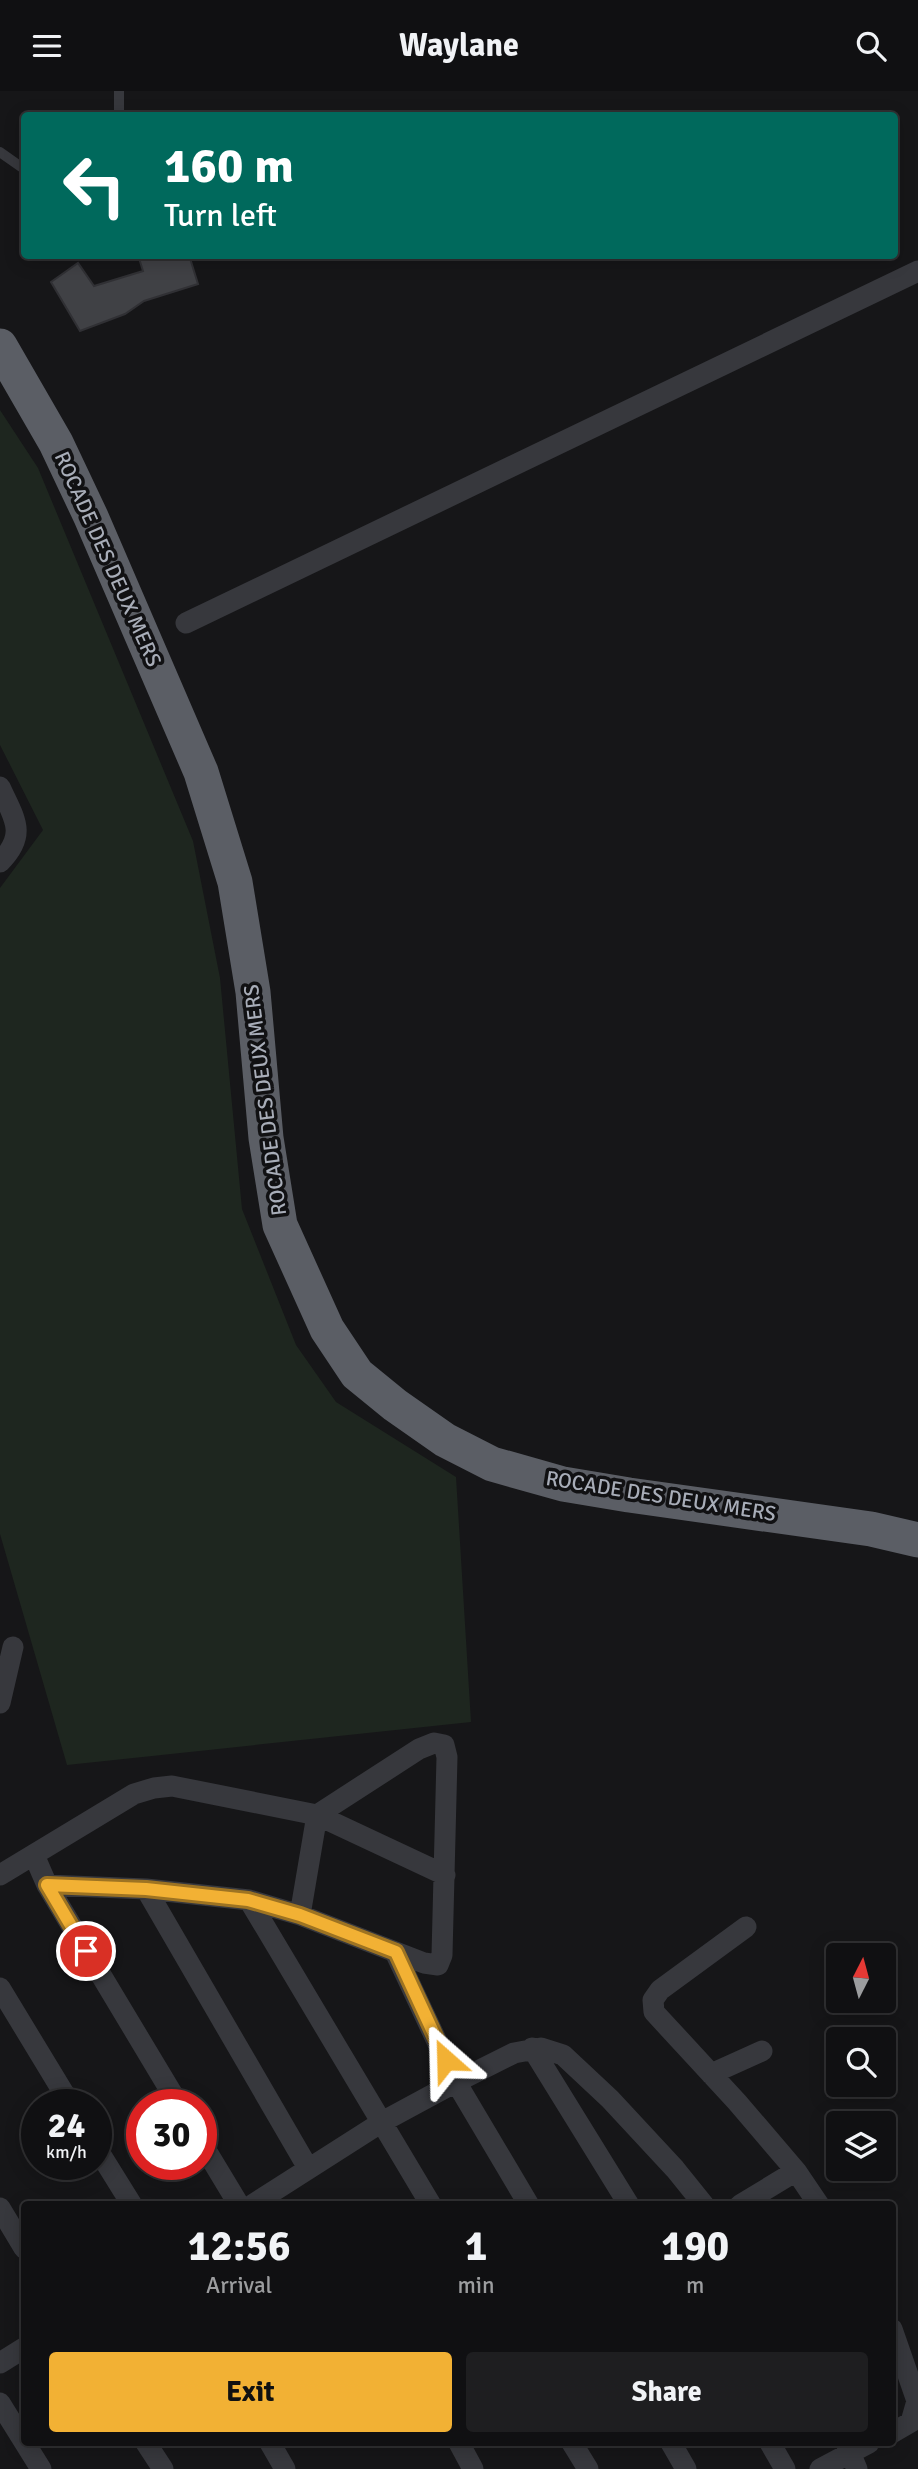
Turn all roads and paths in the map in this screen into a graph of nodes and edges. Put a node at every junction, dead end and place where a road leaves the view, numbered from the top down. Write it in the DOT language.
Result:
graph roads {
  1 [pos="118,91"];
  2 [pos="119,112"];
  3 [pos="0,152"];
  4 [pos="21,167"];
  5 [pos="918,271"];
  6 [pos="0,346"];
  7 [pos="186,622"];
  8 [pos="0,787"];
  9 [pos="0,862"];
  10 [pos="918,1540"];
  11 [pos="13,1647"];
  12 [pos="0,1703"];
  13 [pos="317,1815"];
  14 [pos="34,1854"];
  15 [pos="0,1875"];
  16 [pos="445,1875"];
  17 [pos="47,1885"];
  18 [pos="146,1889"];
  19 [pos="248,1900"];
  20 [pos="300,1915"];
  21 [pos="746,1927"];
  22 [pos="396,1952"];
  23 [pos="0,1989"];
  24 [pos="532,2048"];
  25 [pos="762,2051"];
  26 [pos="711,2074"];
  27 [pos="456,2082"];
  28 [pos="61,2089"];
  29 [pos="169,2089"];
  30 [pos="382,2122"];
  31 [pos="308,2168"];
  32 [pos="217,2169"];
  33 [pos="796,2171"];
  34 [pos="112,2173"];
  35 [pos="130,2201"];
  36 [pos="237,2201"];
  37 [pos="258,2201"];
  38 [pos="429,2201"];
  39 [pos="527,2201"];
  40 [pos="627,2201"];
  41 [pos="701,2201"];
  42 [pos="747,2201"];
  43 [pos="816,2201"];
  44 [pos="0,2208"];
  45 [pos="21,2243"];
  46 [pos="896,2341"];
  47 [pos="21,2351"];
  48 [pos="0,2363"];
  49 [pos="0,2403"];
  50 [pos="896,2431"];
  51 [pos="21,2437"];
  52 [pos="26,2446"];
  53 [pos="27,2446"];
  54 [pos="148,2446"];
  55 [pos="460,2446"];
  56 [pos="574,2446"];
  57 [pos="673,2446"];
  58 [pos="772,2446"];
  59 [pos="851,2455"];
  60 [pos="19,2469"];
  61 [pos="41,2469"];
  62 [pos="163,2469"];
  63 [pos="472,2469"];
  64 [pos="588,2469"];
  65 [pos="686,2469"];
  66 [pos="785,2469"];
  67 [pos="820,2469"];
  1 -- 2 [label="lane"];
  3 -- 4 [label="lane"];
  5 -- 7 [label="street"];
  6 -- 10 [label="highway, ROCADE DES DEUX MERS"];
  8 -- 9 [label="street"];
  11 -- 12 [label="street"];
  13 -- 14 [label="street"];
  13 -- 16 [label="street"];
  13 -- 16 [label="street"];
  13 -- 20 [label="street"];
  14 -- 15 [label="street"];
  14 -- 17 [label="street"];
  16 -- 22 [label="street"];
  17 -- 18 [label="street"];
  17 -- 29 [label="street"];
  18 -- 19 [label="street"];
  18 -- 31 [label="street"];
  19 -- 20 [label="street"];
  19 -- 30 [label="street"];
  20 -- 22 [label="street"];
  21 -- 26 [label="street"];
  22 -- 27 [label="street"];
  23 -- 28 [label="street"];
  24 -- 27 [label="street"];
  24 -- 40 [label="street"];
  24 -- 41 [label="street"];
  25 -- 26 [label="street"];
  26 -- 33 [label="street"];
  27 -- 30 [label="street"];
  27 -- 39 [label="street"];
  30 -- 31 [label="street"];
  30 -- 38 [label="street"];
  31 -- 37 [label="street"];
  32 -- 36 [label="street"];
  33 -- 42 [label="street"];
  33 -- 43 [label="street"];
  34 -- 35 [label="street"];
  44 -- 45 [label="street"];
  46 -- 50 [label="street"];
  47 -- 48 [label="street"];
  49 -- 51 [label="street"];
  52 -- 60 [label="street"];
  53 -- 61 [label="street"];
  54 -- 62 [label="street"];
  55 -- 63 [label="street"];
  56 -- 64 [label="street"];
  57 -- 65 [label="street"];
  58 -- 66 [label="street"];
  59 -- 67 [label="street"];
}
